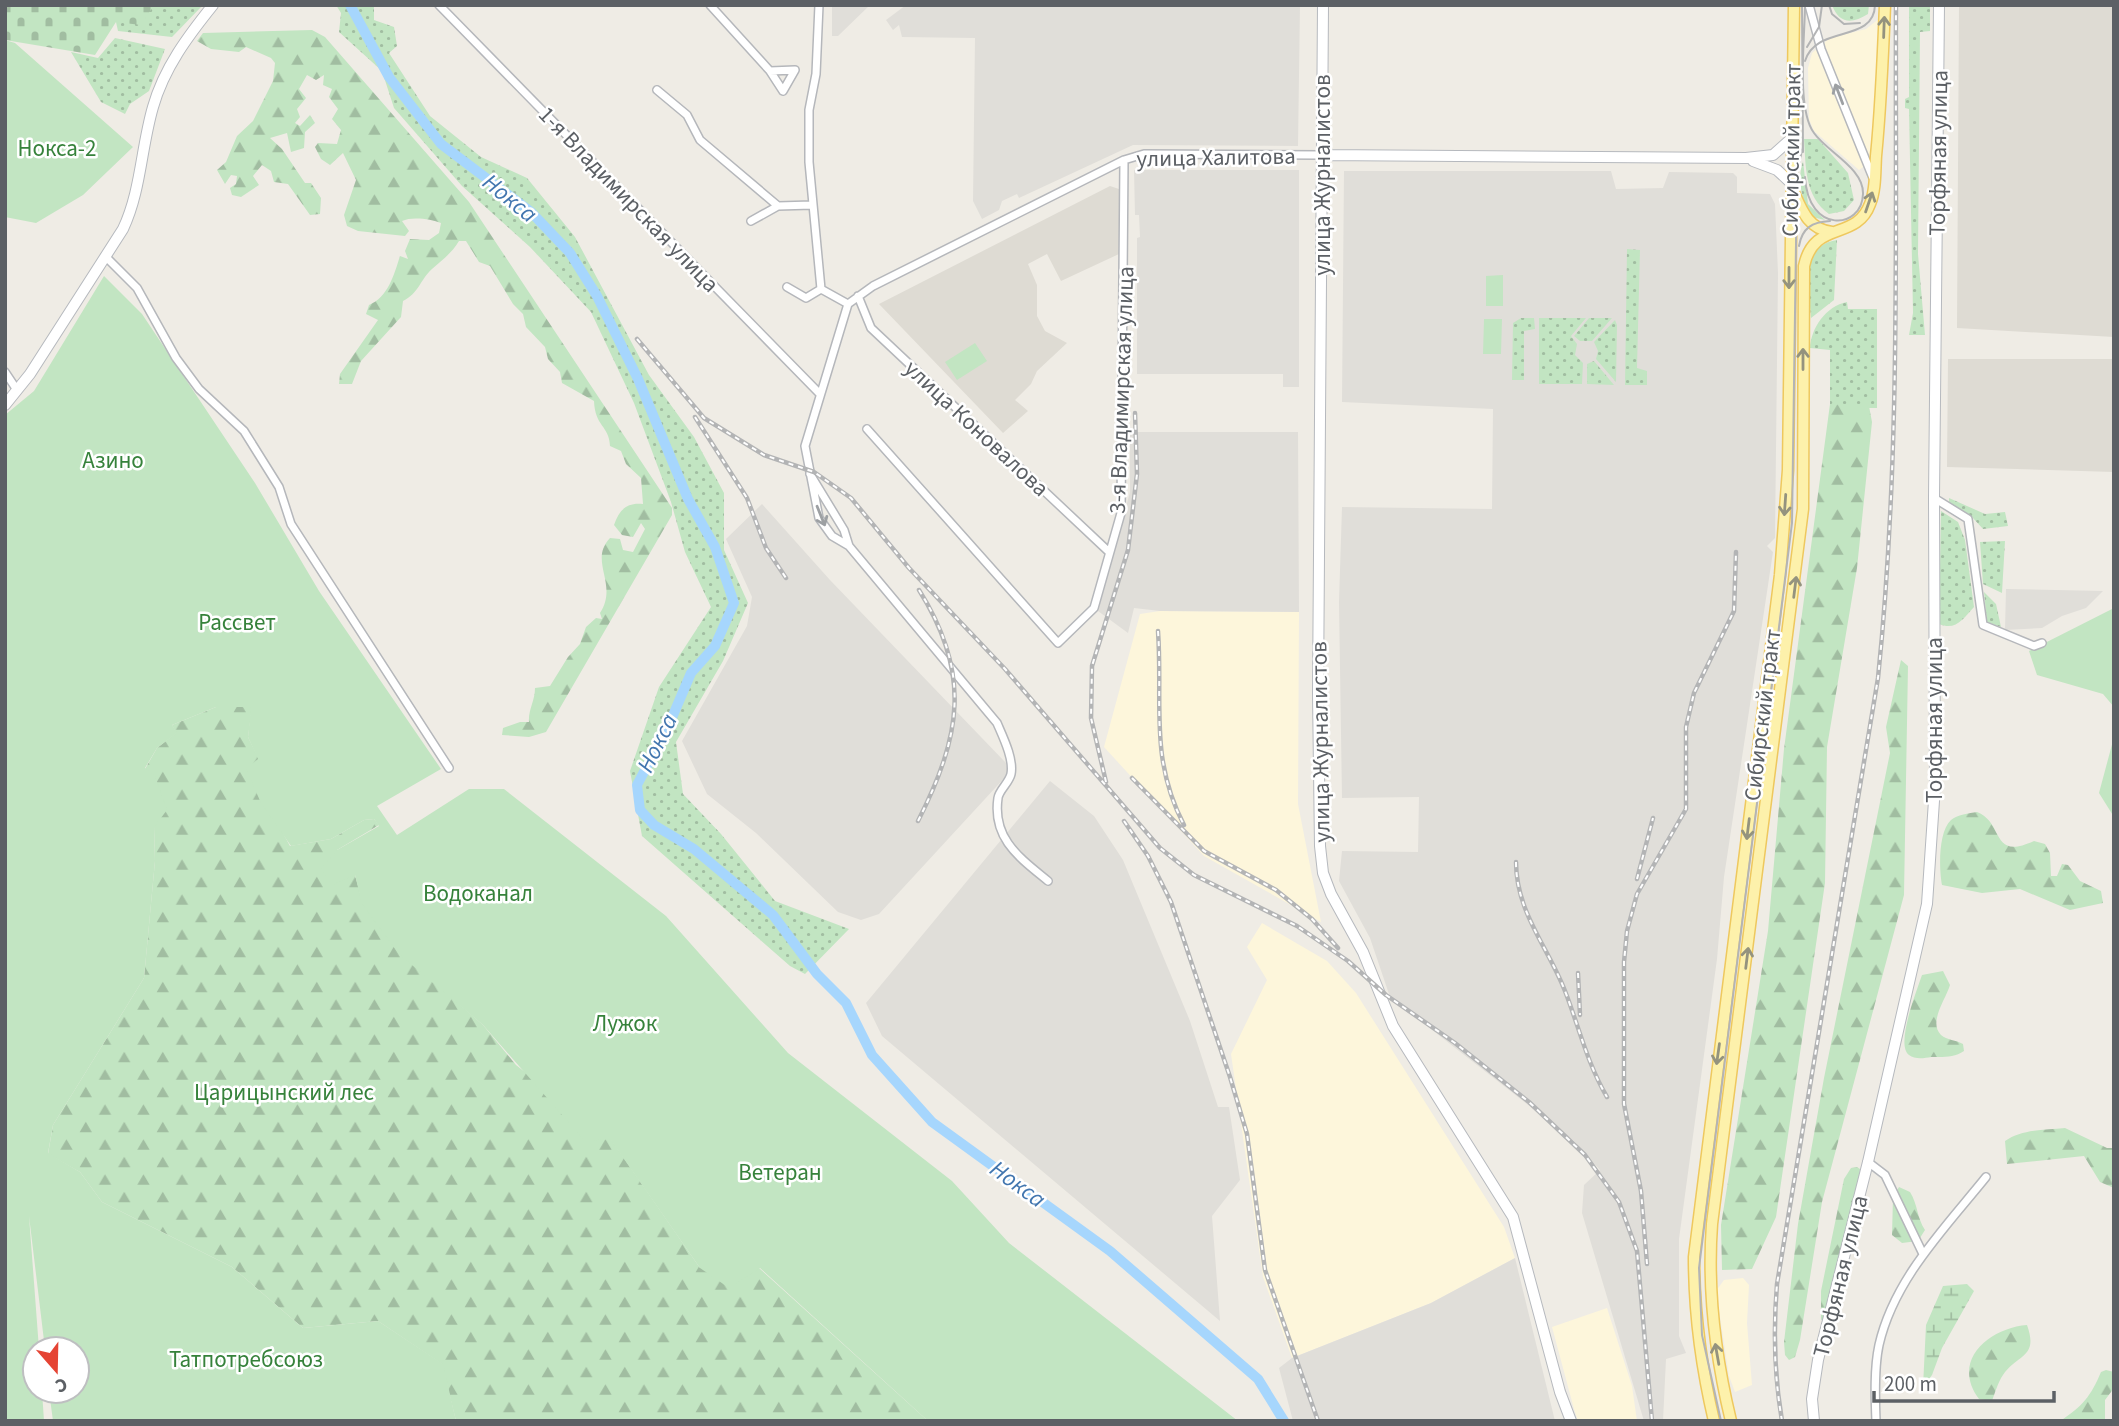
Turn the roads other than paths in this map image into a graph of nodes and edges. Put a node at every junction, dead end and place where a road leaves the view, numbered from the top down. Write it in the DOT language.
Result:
graph roads {
  1 [pos="213,5"];
  2 [pos="439,5"];
  3 [pos="710,5"];
  4 [pos="819,5"];
  5 [pos="1323,5"];
  6 [pos="1794,5"];
  7 [pos="1808,5"];
  8 [pos="1885,5"];
  9 [pos="1940,5"];
  10 [pos="770,71"];
  11 [pos="657,90"];
  12 [pos="1791,139"];
  13 [pos="1322,155"];
  14 [pos="1746,158"];
  15 [pos="1124,160"];
  16 [pos="1874,180"];
  17 [pos="1791,184"];
  18 [pos="812,205"];
  19 [pos="778,206"];
  20 [pos="751,221"];
  21 [pos="1836,232"];
  22 [pos="105,256"];
  23 [pos="787,288"];
  24 [pos="821,289"];
  25 [pos="858,296"];
  26 [pos="848,304"];
  27 [pos="5,372"];
  28 [pos="17,390"];
  29 [pos="819,393"];
  30 [pos="5,405"];
  31 [pos="867,429"];
  32 [pos="810,474"];
  33 [pos="1934,498"];
  34 [pos="849,546"];
  35 [pos="1108,551"];
  36 [pos="2042,643"];
  37 [pos="449,768"];
  38 [pos="1048,881"];
  39 [pos="1868,1163"];
  40 [pos="1986,1177"];
  41 [pos="1923,1255"];
  42 [pos="1571,1421"];
  43 [pos="1714,1421"];
  44 [pos="1731,1421"];
  45 [pos="1814,1421"];
  46 [pos="1876,1421"];
  1 -- 22 [label="street"];
  2 -- 29 [label="street, 1-я Владимирская улица"];
  3 -- 10 [label="street"];
  4 -- 18 [label="street"];
  5 -- 13 [label="street, улица Журналистов"];
  6 -- 12 [label="main road, Сибирский тракт"];
  16 -- 7 [label="street, Сибирский тракт, one-way"];
  16 -- 8 [label="main road, Сибирский тракт, one-way"];
  9 -- 33 [label="street, Торфяная улица"];
  11 -- 19 [label="street"];
  12 -- 14 [label="street"];
  12 -- 17 [label="main road, Сибирский тракт"];
  13 -- 14 [label="street, улица Халитова"];
  13 -- 15 [label="street, улица Халитова"];
  13 -- 42 [label="street, улица Журналистов"];
  14 -- 17 [label="street"];
  15 -- 25 [label="street, улица Халитова"];
  15 -- 35 [label="street, 3-я Владимирская улица"];
  21 -- 16 [label="main road, Сибирский тракт, one-way"];
  17 -- 21 [label="main road"];
  17 -- 43 [label="main road, Сибирский тракт, one-way"];
  18 -- 19 [label="street"];
  18 -- 24 [label="street"];
  19 -- 20 [label="street"];
  44 -- 21 [label="main road, Сибирский тракт, one-way"];
  22 -- 28 [label="street"];
  22 -- 37 [label="street"];
  23 -- 24 [label="street"];
  24 -- 26 [label="street"];
  25 -- 26 [label="street, улица Халитова"];
  25 -- 35 [label="street, улица Коновалова"];
  26 -- 29 [label="street"];
  27 -- 28 [label="street"];
  28 -- 30 [label="street"];
  29 -- 32 [label="street"];
  31 -- 35 [label="street, 3-я Владимирская улица"];
  32 -- 34 [label="street"];
  32 -- 34 [label="street, one-way"];
  33 -- 36 [label="street"];
  33 -- 39 [label="street, Торфяная улица"];
  34 -- 38 [label="street"];
  39 -- 41 [label="street"];
  39 -- 45 [label="street, Торфяная улица"];
  40 -- 41 [label="street"];
  41 -- 46 [label="street"];
}
